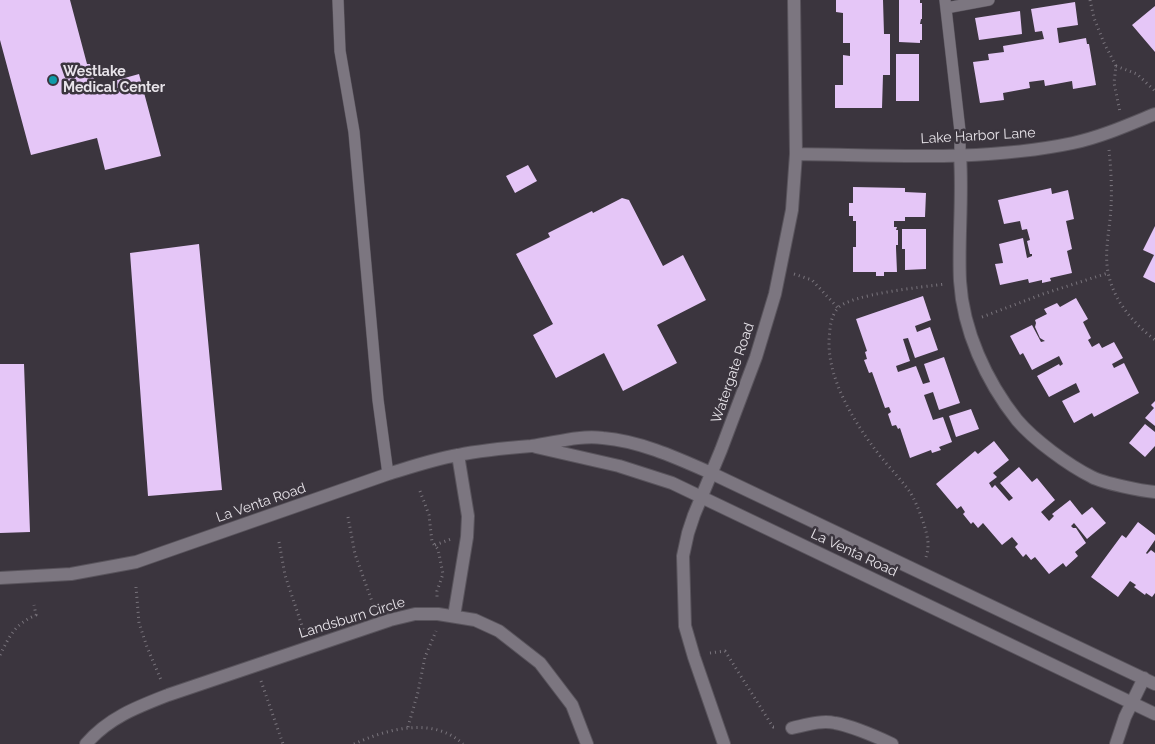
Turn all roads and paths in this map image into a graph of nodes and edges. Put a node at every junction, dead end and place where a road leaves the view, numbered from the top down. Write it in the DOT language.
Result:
graph roads {
  1 [pos="338,0"];
  2 [pos="794,0"];
  3 [pos="989,0"];
  4 [pos="1090,0"];
  5 [pos="946,4"];
  6 [pos="1116,66"];
  7 [pos="1155,91"];
  8 [pos="1155,114"];
  9 [pos="1123,127"];
  10 [pos="1106,133"];
  11 [pos="796,154"];
  12 [pos="960,155"];
  13 [pos="780,269"];
  14 [pos="1108,273"];
  15 [pos="960,282"];
  16 [pos="838,308"];
  17 [pos="967,323"];
  18 [pos="1155,340"];
  19 [pos="531,446"];
  20 [pos="458,455"];
  21 [pos="712,473"];
  22 [pos="388,474"];
  23 [pos="1155,492"];
  24 [pos="701,497"];
  25 [pos="348,517"];
  26 [pos="279,542"];
  27 [pos="925,560"];
  28 [pos="0,578"];
  29 [pos="136,587"];
  30 [pos="34,605"];
  31 [pos="454,616"];
  32 [pos="380,624"];
  33 [pos="310,646"];
  34 [pos="0,655"];
  35 [pos="694,657"];
  36 [pos="256,666"];
  37 [pos="1150,681"];
  38 [pos="168,695"];
  39 [pos="1132,703"];
  40 [pos="1155,714"];
  41 [pos="792,728"];
  42 [pos="879,741"];
  43 [pos="86,744"];
  44 [pos="283,744"];
  45 [pos="354,744"];
  46 [pos="463,744"];
  47 [pos="587,744"];
  48 [pos="724,744"];
  49 [pos="892,744"];
  50 [pos="1116,744"];
  1 -- 22 [label="lane"];
  2 -- 11 [label="street, Watergate Road"];
  3 -- 5 [label="lane"];
  4 -- 6 [label="path"];
  5 -- 12 [label="lane"];
  6 -- 7 [label="path"];
  6 -- 9 [label="path"];
  8 -- 9 [label="street, Lake Harbor Lane"];
  9 -- 10 [label="street, Lake Harbor Lane"];
  10 -- 12 [label="street, Lake Harbor Lane"];
  10 -- 14 [label="path"];
  11 -- 12 [label="street, Lake Harbor Lane"];
  11 -- 13 [label="street, Watergate Road"];
  12 -- 15 [label="street"];
  13 -- 16 [label="path"];
  13 -- 21 [label="street, Watergate Road"];
  14 -- 17 [label="path"];
  14 -- 18 [label="path"];
  15 -- 16 [label="path"];
  15 -- 17 [label="street"];
  16 -- 27 [label="path"];
  17 -- 23 [label="street"];
  19 -- 20 [label="street, La Venta Road"];
  19 -- 21 [label="street, La Venta Road"];
  19 -- 24 [label="street, La Venta Road"];
  20 -- 22 [label="street, La Venta Road"];
  20 -- 31 [label="street"];
  21 -- 24 [label="street, Watergate Road"];
  21 -- 37 [label="street, La Venta Road"];
  22 -- 28 [label="street, La Venta Road"];
  24 -- 35 [label="street, Watergate Road"];
  24 -- 39 [label="street, La Venta Road"];
  25 -- 32 [label="path"];
  26 -- 33 [label="path"];
  29 -- 38 [label="path"];
  30 -- 34 [label="path"];
  31 -- 32 [label="street, Landsburn Circle"];
  31 -- 47 [label="street, Landsburn Circle"];
  32 -- 33 [label="street, Landsburn Circle"];
  33 -- 36 [label="street, Landsburn Circle"];
  35 -- 41 [label="path"];
  35 -- 48 [label="street, Watergate Road"];
  36 -- 38 [label="street, Landsburn Circle"];
  36 -- 44 [label="path"];
  37 -- 39 [label="street"];
  38 -- 43 [label="street, Landsburn Circle"];
  39 -- 40 [label="street, La Venta Road"];
  39 -- 50 [label="street"];
  41 -- 42 [label="street"];
  42 -- 49 [label="street"];
  45 -- 46 [label="path"];
}
